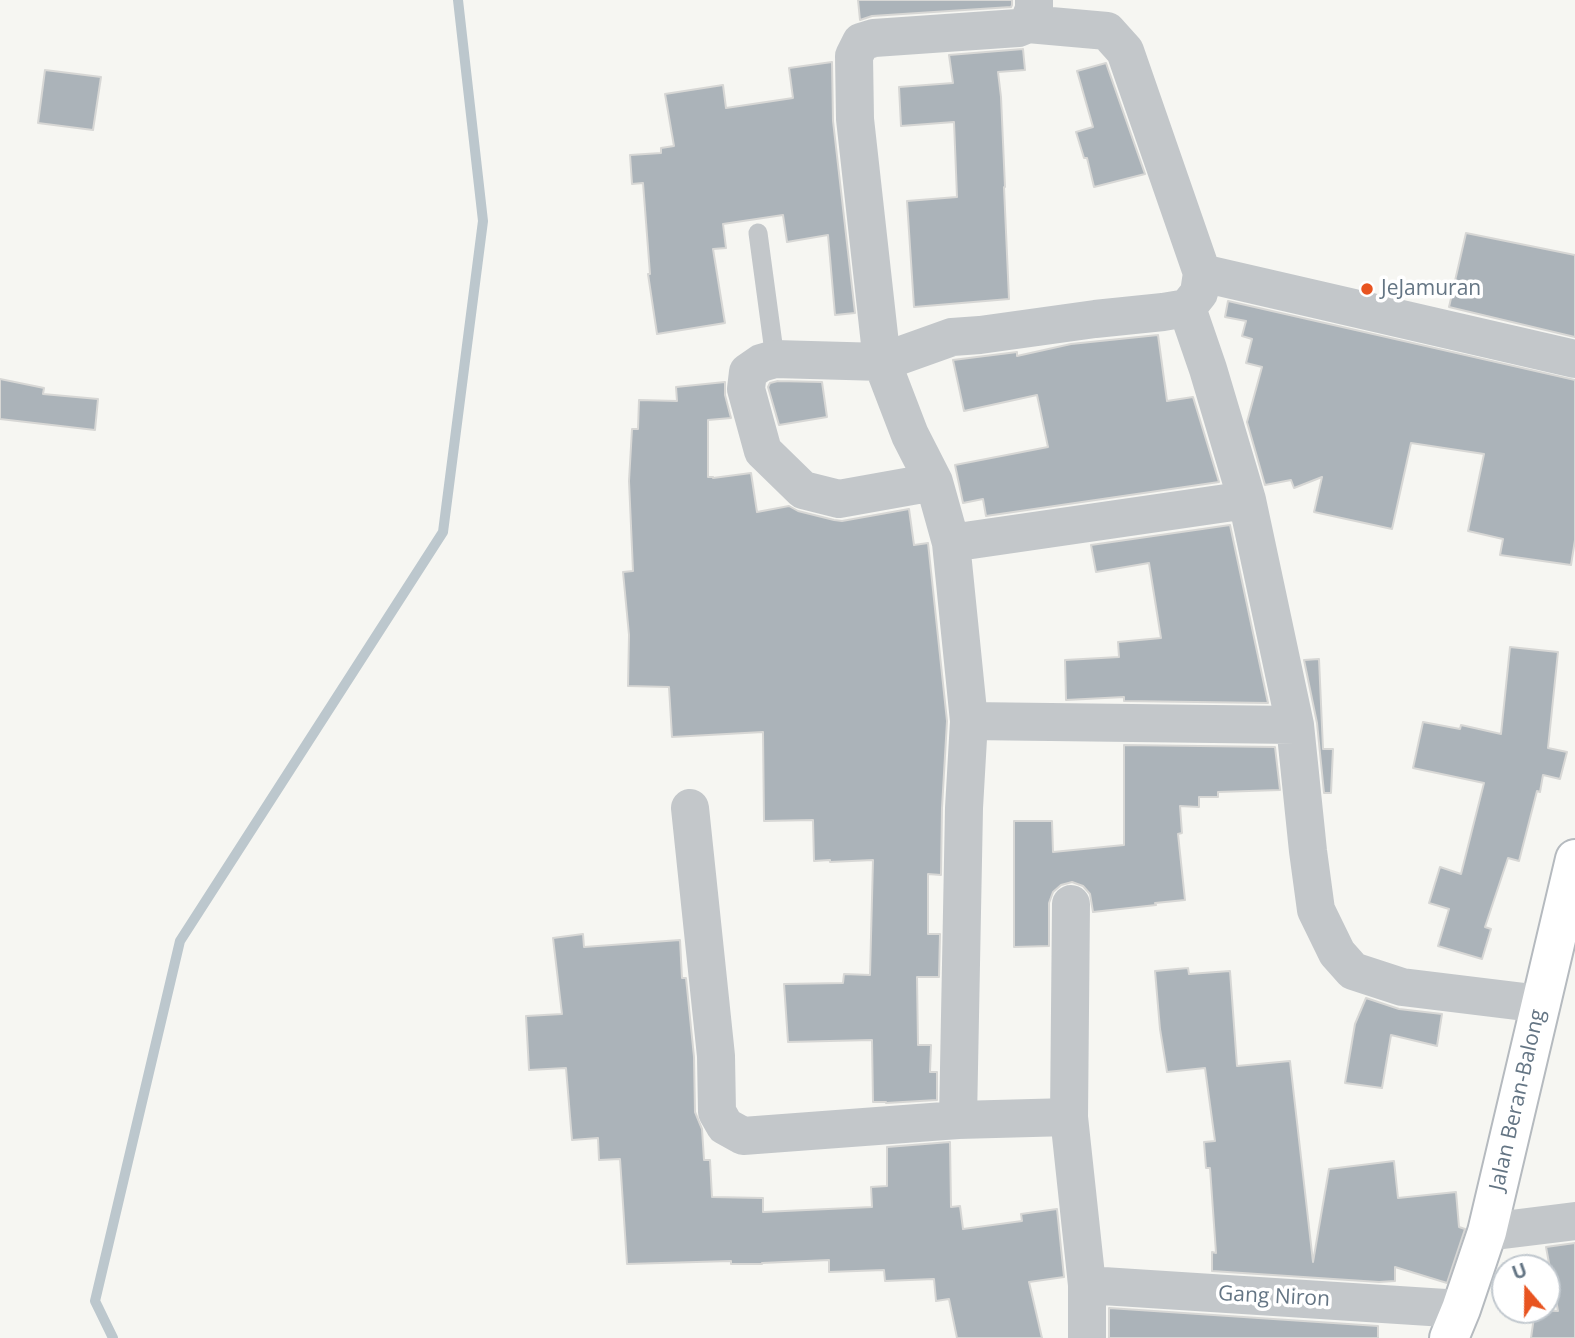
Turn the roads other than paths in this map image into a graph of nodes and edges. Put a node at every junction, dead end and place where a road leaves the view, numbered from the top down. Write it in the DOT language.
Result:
graph roads {
  1 [pos="1031,12"];
  2 [pos="758,233"];
  3 [pos="1202,273"];
  4 [pos="1187,308"];
  5 [pos="775,359"];
  6 [pos="1575,359"];
  7 [pos="882,362"];
  8 [pos="934,482"];
  9 [pos="1247,500"];
  10 [pos="951,543"];
  11 [pos="969,720"];
  12 [pos="1295,725"];
  13 [pos="690,808"];
  14 [pos="1575,859"];
  15 [pos="1071,904"];
  16 [pos="1568,923"];
  17 [pos="1541,1004"];
  18 [pos="1069,1117"];
  19 [pos="958,1120"];
  20 [pos="1575,1221"];
  21 [pos="1488,1232"];
  22 [pos="1087,1285"];
  23 [pos="1455,1323"];
  24 [pos="1087,1338"];
  1 -- 3 [label="street"];
  1 -- 7 [label="street"];
  2 -- 5 [label="lane"];
  3 -- 4 [label="street"];
  3 -- 6 [label="street"];
  4 -- 7 [label="street"];
  4 -- 9 [label="street"];
  5 -- 7 [label="street"];
  5 -- 8 [label="street"];
  7 -- 8 [label="street"];
  8 -- 10 [label="street"];
  9 -- 10 [label="street"];
  9 -- 12 [label="street"];
  10 -- 11 [label="street"];
  11 -- 12 [label="street"];
  11 -- 19 [label="street"];
  12 -- 17 [label="street"];
  13 -- 19 [label="street"];
  14 -- 16 [label="main road, Jalan Beran-Balong"];
  15 -- 18 [label="street"];
  16 -- 17 [label="main road, Jalan Beran-Balong"];
  17 -- 21 [label="main road, Jalan Beran-Balong"];
  18 -- 19 [label="street"];
  18 -- 22 [label="street"];
  20 -- 21 [label="street"];
  21 -- 23 [label="main road, Jalan Beran-Balong"];
  22 -- 23 [label="street, Gang Niron"];
  22 -- 24 [label="street"];
}
